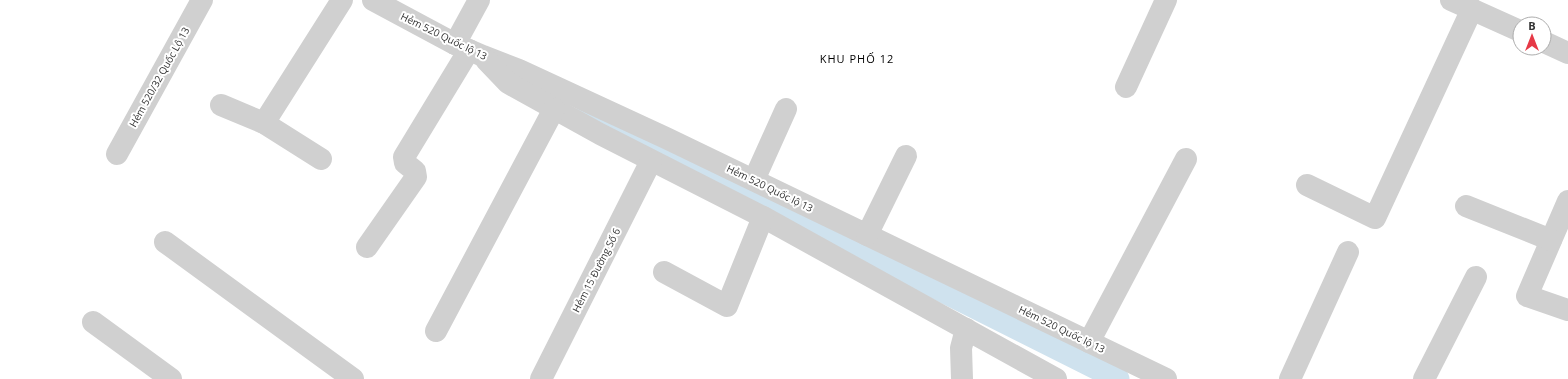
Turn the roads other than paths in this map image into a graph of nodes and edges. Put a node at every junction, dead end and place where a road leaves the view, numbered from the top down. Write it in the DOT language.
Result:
graph roads {
  1 [pos="202,0"];
  2 [pos="342,0"];
  3 [pos="373,0"];
  4 [pos="479,0"];
  5 [pos="1166,0"];
  6 [pos="1451,0"];
  7 [pos="1472,10"];
  8 [pos="1512,28"];
  9 [pos="1552,46"];
  10 [pos="469,50"];
  11 [pos="1568,53"];
  12 [pos="1126,87"];
  13 [pos="221,104"];
  14 [pos="554,108"];
  15 [pos="786,109"];
  16 [pos="264,124"];
  17 [pos="117,154"];
  18 [pos="906,156"];
  19 [pos="321,159"];
  20 [pos="1186,159"];
  21 [pos="651,161"];
  22 [pos="754,180"];
  23 [pos="1307,185"];
  24 [pos="1568,201"];
  25 [pos="1466,206"];
  26 [pos="763,217"];
  27 [pos="867,234"];
  28 [pos="1551,240"];
  29 [pos="165,242"];
  30 [pos="367,247"];
  31 [pos="1348,252"];
  32 [pos="664,272"];
  33 [pos="1476,277"];
  34 [pos="1568,310"];
  35 [pos="93,322"];
  36 [pos="966,329"];
  37 [pos="436,331"];
  38 [pos="1089,342"];
  39 [pos="171,379"];
  40 [pos="352,379"];
  41 [pos="541,379"];
  42 [pos="962,379"];
  43 [pos="1056,379"];
  44 [pos="1166,379"];
  45 [pos="1290,379"];
  46 [pos="1424,379"];
  1 -- 17 [label="street, Hẻm 520/32 Quốc Lộ 13"];
  2 -- 16 [label="street"];
  3 -- 10 [label="street, Hẻm 520 Quốc lộ 13"];
  4 -- 10 [label="street"];
  5 -- 12 [label="street"];
  6 -- 7 [label="street"];
  7 -- 8 [label="street"];
  7 -- 23 [label="street"];
  9 -- 11 [label="street"];
  10 -- 14 [label="street"];
  10 -- 22 [label="street, Hẻm 520 Quốc lộ 13"];
  10 -- 30 [label="street"];
  13 -- 16 [label="street"];
  14 -- 21 [label="street"];
  14 -- 37 [label="street"];
  15 -- 22 [label="street"];
  16 -- 19 [label="street"];
  18 -- 27 [label="street"];
  20 -- 38 [label="street"];
  21 -- 26 [label="street"];
  21 -- 41 [label="street, Hẻm 15 Đường Số 6"];
  22 -- 27 [label="street, Hẻm 520 Quốc lộ 13"];
  24 -- 28 [label="street"];
  25 -- 28 [label="street"];
  26 -- 32 [label="street"];
  26 -- 36 [label="street"];
  27 -- 38 [label="street, Hẻm 520 Quốc lộ 13"];
  28 -- 34 [label="street"];
  29 -- 40 [label="street"];
  31 -- 45 [label="street"];
  33 -- 46 [label="street"];
  35 -- 39 [label="street"];
  36 -- 42 [label="street"];
  36 -- 43 [label="street"];
  38 -- 44 [label="street, Hẻm 520 Quốc lộ 13"];
}
